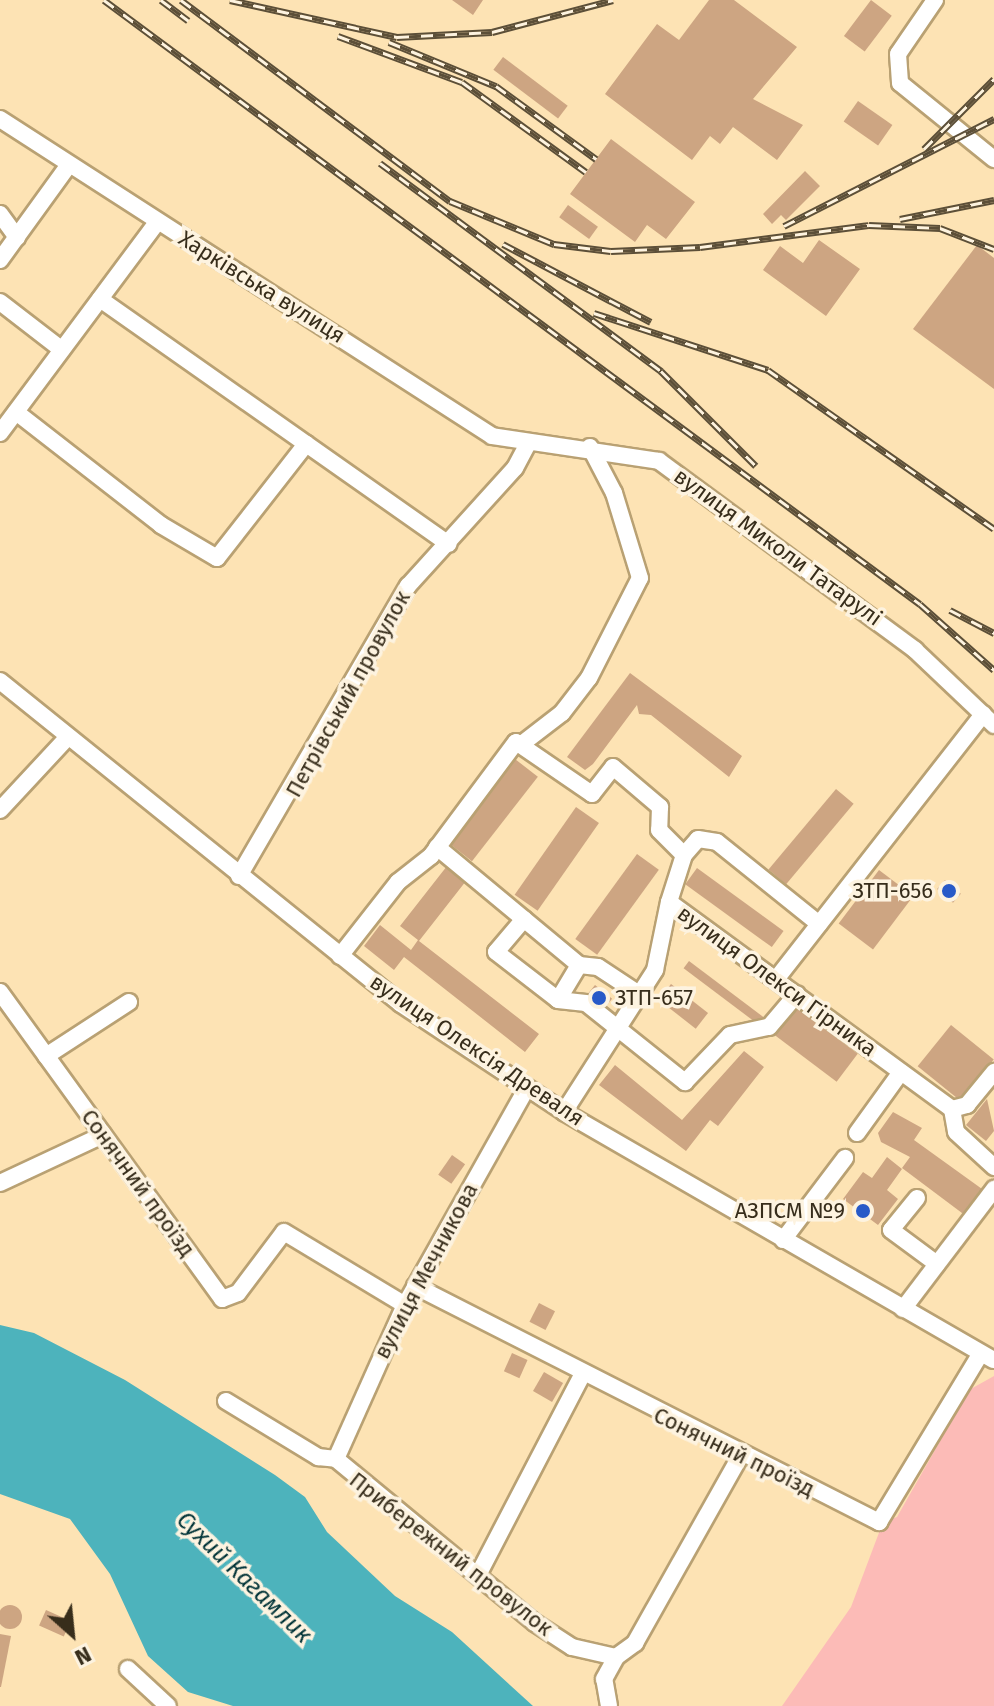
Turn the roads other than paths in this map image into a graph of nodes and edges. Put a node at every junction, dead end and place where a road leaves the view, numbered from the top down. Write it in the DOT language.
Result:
graph roads {
  1 [pos="935,0"];
  2 [pos="0,119"];
  3 [pos="994,159"];
  4 [pos="68,166"];
  5 [pos="0,214"];
  6 [pos="157,222"];
  7 [pos="17,237"];
  8 [pos="0,260"];
  9 [pos="100,299"];
  10 [pos="0,302"];
  11 [pos="62,350"];
  12 [pos="16,412"];
  13 [pos="0,433"];
  14 [pos="306,444"];
  15 [pos="527,445"];
  16 [pos="590,447"];
  17 [pos="448,544"];
  18 [pos="0,681"];
  19 [pos="988,719"];
  20 [pos="66,739"];
  21 [pos="523,743"];
  22 [pos="0,810"];
  23 [pos="437,847"];
  24 [pos="684,855"];
  25 [pos="239,876"];
  26 [pos="669,902"];
  27 [pos="524,919"];
  28 [pos="819,924"];
  29 [pos="340,956"];
  30 [pos="579,965"];
  31 [pos="777,978"];
  32 [pos="0,992"];
  33 [pos="797,994"];
  34 [pos="642,996"];
  35 [pos="558,1000"];
  36 [pos="129,1002"];
  37 [pos="621,1030"];
  38 [pos="46,1056"];
  39 [pos="901,1072"];
  40 [pos="994,1072"];
  41 [pos="527,1088"];
  42 [pos="952,1109"];
  43 [pos="564,1112"];
  44 [pos="857,1133"];
  45 [pos="103,1135"];
  46 [pos="845,1158"];
  47 [pos="994,1167"];
  48 [pos="0,1183"];
  49 [pos="994,1189"];
  50 [pos="917,1198"];
  51 [pos="783,1240"];
  52 [pos="937,1264"];
  53 [pos="415,1286"];
  54 [pos="405,1305"];
  55 [pos="903,1309"];
  56 [pos="988,1356"];
  57 [pos="581,1377"];
  58 [pos="226,1401"];
  59 [pos="741,1455"];
  60 [pos="336,1459"];
  61 [pos="478,1575"];
  62 [pos="616,1657"];
  63 [pos="128,1669"];
  64 [pos="168,1706"];
  65 [pos="609,1706"];
  1 -- 3 [label="street"];
  2 -- 4 [label="street, Харківська вулиця"];
  4 -- 6 [label="street, Харківська вулиця"];
  4 -- 7 [label="street"];
  5 -- 7 [label="street"];
  6 -- 9 [label="street"];
  6 -- 15 [label="street, Харківська вулиця"];
  7 -- 8 [label="street"];
  9 -- 11 [label="street"];
  9 -- 14 [label="street"];
  10 -- 11 [label="street"];
  11 -- 12 [label="street"];
  12 -- 13 [label="street"];
  12 -- 14 [label="street"];
  14 -- 17 [label="street"];
  15 -- 16 [label="street, вулиця Миколи Татарулі"];
  15 -- 17 [label="street, Петрівський провулок"];
  16 -- 19 [label="street, вулиця Миколи Татарулі"];
  16 -- 21 [label="street"];
  17 -- 25 [label="street, Петрівський провулок"];
  18 -- 20 [label="street, вулиця Олексія Древаля"];
  19 -- 28 [label="street"];
  20 -- 22 [label="street"];
  20 -- 25 [label="street, вулиця Олексія Древаля"];
  21 -- 23 [label="street"];
  21 -- 24 [label="street"];
  23 -- 27 [label="street"];
  23 -- 29 [label="street"];
  24 -- 26 [label="street"];
  24 -- 28 [label="street"];
  25 -- 29 [label="street, вулиця Олексія Древаля"];
  26 -- 31 [label="street, вулиця Олекси Гірника"];
  26 -- 34 [label="street, вулиця Олекси Гірника"];
  27 -- 30 [label="street"];
  27 -- 35 [label="street"];
  28 -- 31 [label="street"];
  29 -- 41 [label="street, вулиця Олексія Древаля"];
  30 -- 34 [label="street"];
  30 -- 35 [label="street"];
  31 -- 33 [label="street, вулиця Олекси Гірника"];
  32 -- 38 [label="street, Сонячний проїзд"];
  33 -- 37 [label="street"];
  33 -- 39 [label="street, вулиця Олекси Гірника"];
  34 -- 37 [label="street, вулиця Олекси Гірника"];
  35 -- 37 [label="street"];
  36 -- 38 [label="street"];
  37 -- 43 [label="street, вулиця Олекси Гірника"];
  38 -- 45 [label="street, Сонячний проїзд"];
  39 -- 42 [label="street, вулиця Олекси Гірника"];
  39 -- 44 [label="street"];
  40 -- 42 [label="street"];
  41 -- 43 [label="street, вулиця Олексія Древаля"];
  41 -- 53 [label="street, вулиця Мечникова"];
  42 -- 47 [label="street"];
  43 -- 51 [label="street, вулиця Олексія Древаля"];
  45 -- 48 [label="street"];
  45 -- 54 [label="street, Сонячний проїзд"];
  46 -- 51 [label="street"];
  49 -- 52 [label="street"];
  50 -- 52 [label="street"];
  51 -- 55 [label="street, вулиця Олексія Древаля"];
  52 -- 55 [label="street"];
  53 -- 54 [label="street, вулиця Мечникова"];
  53 -- 57 [label="street, Сонячний проїзд"];
  54 -- 60 [label="street, вулиця Мечникова"];
  55 -- 56 [label="street, вулиця Олексія Древаля"];
  56 -- 59 [label="street, Сонячний проїзд"];
  57 -- 59 [label="street, Сонячний проїзд"];
  57 -- 61 [label="street"];
  58 -- 60 [label="street, Прибережний провулок"];
  59 -- 62 [label="street"];
  60 -- 61 [label="street, Прибережний провулок"];
  61 -- 62 [label="street, Прибережний провулок"];
  62 -- 65 [label="street"];
  63 -- 64 [label="street"];
}
